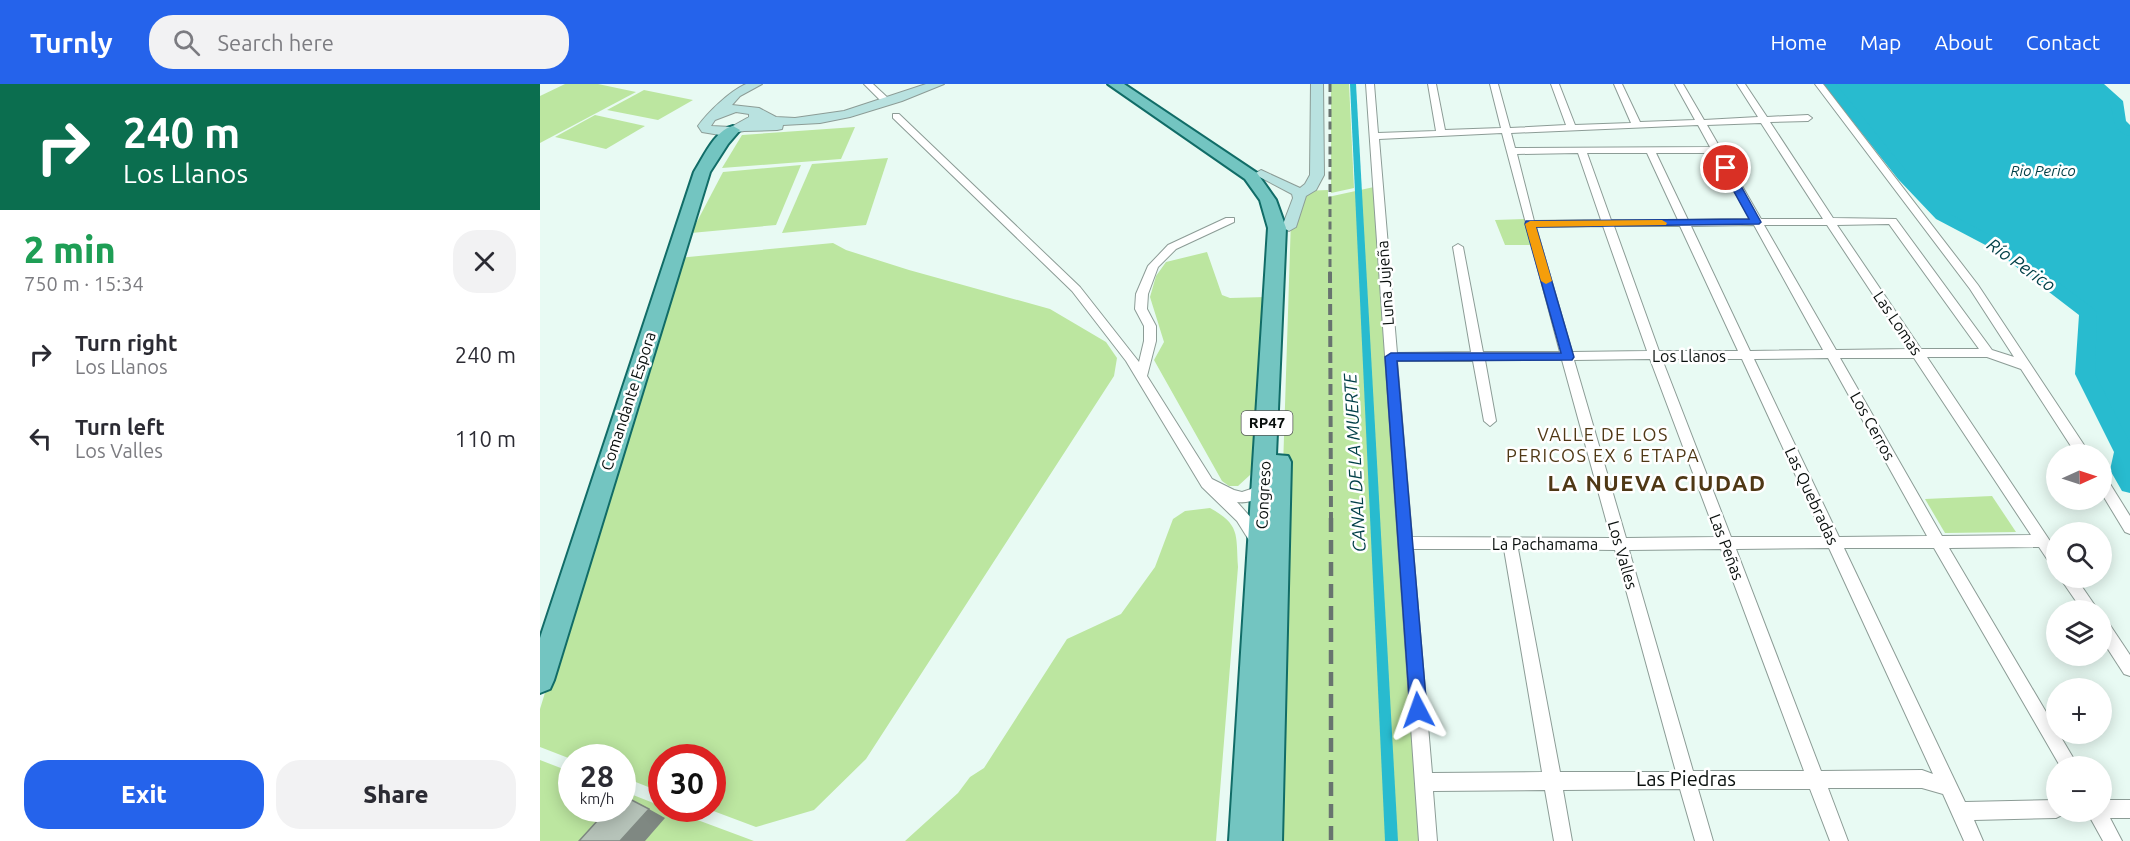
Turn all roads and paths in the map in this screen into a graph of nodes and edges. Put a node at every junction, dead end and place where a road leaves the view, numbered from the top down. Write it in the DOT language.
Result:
graph roads {
  1 [pos="756,84"];
  2 [pos="868,84"];
  3 [pos="938,84"];
  4 [pos="1115,84"];
  5 [pos="1127,84"];
  6 [pos="1317,84"];
  7 [pos="1370,84"];
  8 [pos="1432,84"];
  9 [pos="1494,84"];
  10 [pos="1555,84"];
  11 [pos="1618,84"];
  12 [pos="1679,84"];
  13 [pos="1741,84"];
  14 [pos="1819,84"];
  15 [pos="733,98"];
  16 [pos="886,101"];
  17 [pos="743,108"];
  18 [pos="757,114"];
  19 [pos="896,116"];
  20 [pos="1808,118"];
  21 [pos="1765,119"];
  22 [pos="1702,123"];
  23 [pos="727,125"];
  24 [pos="1637,125"];
  25 [pos="1571,127"];
  26 [pos="1507,129"];
  27 [pos="1441,132"];
  28 [pos="1374,135"];
  29 [pos="1581,150"];
  30 [pos="1650,150"];
  31 [pos="1716,150"];
  32 [pos="1512,151"];
  33 [pos="1261,174"];
  34 [pos="1299,194"];
  35 [pos="1230,220"];
  36 [pos="1756,222"];
  37 [pos="1830,222"];
  38 [pos="1608,223"];
  39 [pos="1683,223"];
  40 [pos="1530,224"];
  41 [pos="1289,227"];
  42 [pos="1458,247"];
  43 [pos="1988,352"];
  44 [pos="1832,353"];
  45 [pos="1918,353"];
  46 [pos="1744,355"];
  47 [pos="1655,356"];
  48 [pos="1391,357"];
  49 [pos="1478,357"];
  50 [pos="1568,357"];
  51 [pos="2026,366"];
  52 [pos="1141,376"];
  53 [pos="1490,421"];
  54 [pos="2077,444"];
  55 [pos="1207,483"];
  56 [pos="1264,484"];
  57 [pos="2112,499"];
  58 [pos="2130,528"];
  59 [pos="1937,540"];
  60 [pos="2043,541"];
  61 [pos="1834,542"];
  62 [pos="1406,543"];
  63 [pos="1510,543"];
  64 [pos="1726,543"];
  65 [pos="1620,544"];
  66 [pos="2046,546"];
  67 [pos="1260,552"];
  68 [pos="540,632"];
  69 [pos="2112,642"];
  70 [pos="2130,669"];
  71 [pos="540,680"];
  72 [pos="2064,756"];
  73 [pos="1688,779"];
  74 [pos="1816,779"];
  75 [pos="1553,781"];
  76 [pos="1423,782"];
  77 [pos="1948,787"];
  78 [pos="2046,809"];
  79 [pos="2112,809"];
  80 [pos="2130,809"];
  81 [pos="1960,811"];
  82 [pos="2102,822"];
  83 [pos="1245,841"];
  84 [pos="1266,841"];
  85 [pos="1428,841"];
  86 [pos="1563,841"];
  87 [pos="1704,841"];
  88 [pos="1839,841"];
  89 [pos="1974,841"];
  90 [pos="2113,841"];
  1 -- 15 [label="street, Comandante Espora"];
  2 -- 16 [label="street"];
  3 -- 16 [label="street"];
  4 -- 56 [label="main road, Congreso / RP47"];
  5 -- 33 [label="main road, Congreso / RP47"];
  6 -- 34 [label="street"];
  7 -- 28 [label="street, Luna Jujeña"];
  8 -- 27 [label="street"];
  9 -- 26 [label="street, Los Valles"];
  10 -- 25 [label="street"];
  11 -- 24 [label="street"];
  12 -- 22 [label="street, Los Cerros"];
  13 -- 21 [label="street, Las Lomas"];
  14 -- 51 [label="street"];
  15 -- 17 [label="street"];
  15 -- 23 [label="street, Comandante Espora"];
  16 -- 18 [label="street"];
  16 -- 23 [label="street"];
  17 -- 18 [label="street"];
  17 -- 23 [label="street"];
  18 -- 23 [label="street"];
  19 -- 52 [label="street"];
  20 -- 21 [label="street"];
  21 -- 22 [label="street"];
  21 -- 37 [label="street, Las Lomas"];
  22 -- 24 [label="street"];
  22 -- 31 [label="street, Los Cerros"];
  23 -- 68 [label="main road, Comandante Espora"];
  23 -- 71 [label="main road, Comandante Espora"];
  24 -- 25 [label="street"];
  25 -- 26 [label="street"];
  26 -- 27 [label="street"];
  26 -- 32 [label="street, Los Valles"];
  27 -- 28 [label="street"];
  28 -- 48 [label="street, Luna Jujeña"];
  29 -- 30 [label="street"];
  29 -- 32 [label="street"];
  29 -- 38 [label="street, Las Peñas"];
  30 -- 31 [label="street"];
  30 -- 39 [label="street, Las Quebradas"];
  31 -- 36 [label="street, Los Cerros"];
  32 -- 40 [label="street, Los Valles"];
  33 -- 34 [label="street"];
  33 -- 41 [label="main road, Congreso / RP47"];
  34 -- 41 [label="street"];
  35 -- 52 [label="street"];
  36 -- 37 [label="street"];
  36 -- 39 [label="street"];
  36 -- 44 [label="street, Los Cerros"];
  37 -- 43 [label="street"];
  37 -- 45 [label="street, Las Lomas"];
  38 -- 39 [label="street"];
  38 -- 40 [label="street"];
  38 -- 47 [label="street, Las Peñas"];
  39 -- 46 [label="street, Las Quebradas"];
  40 -- 50 [label="street, Los Valles"];
  41 -- 84 [label="main road, Congreso / RP47"];
  42 -- 49 [label="street"];
  43 -- 45 [label="street, Los Llanos"];
  43 -- 51 [label="street"];
  44 -- 45 [label="street, Los Llanos"];
  44 -- 46 [label="street, Los Llanos"];
  44 -- 59 [label="street, Los Cerros"];
  45 -- 60 [label="street, Las Lomas"];
  46 -- 47 [label="street, Los Llanos"];
  46 -- 61 [label="street, Las Quebradas"];
  47 -- 50 [label="street, Los Llanos"];
  47 -- 64 [label="street, Las Peñas"];
  48 -- 49 [label="street, Los Llanos"];
  48 -- 62 [label="street, Luna Jujeña"];
  49 -- 50 [label="street, Los Llanos"];
  49 -- 53 [label="street"];
  50 -- 65 [label="street, Los Valles"];
  51 -- 54 [label="street"];
  52 -- 55 [label="street"];
  55 -- 56 [label="street"];
  55 -- 67 [label="street"];
  56 -- 67 [label="main road, Congreso / RP47"];
  57 -- 58 [label="street"];
  59 -- 60 [label="street, La Pachamama"];
  59 -- 61 [label="street, La Pachamama"];
  59 -- 72 [label="street, Los Cerros"];
  60 -- 66 [label="street, Las Lomas"];
  61 -- 64 [label="street, La Pachamama"];
  61 -- 77 [label="street, Las Quebradas"];
  62 -- 63 [label="street, La Pachamama"];
  62 -- 76 [label="street, Luna Jujeña"];
  63 -- 65 [label="street, La Pachamama"];
  63 -- 75 [label="street"];
  64 -- 65 [label="street, La Pachamama"];
  64 -- 74 [label="street, Las Peñas"];
  65 -- 73 [label="street, Los Valles"];
  67 -- 83 [label="main road, Congreso / RP47"];
  69 -- 70 [label="street"];
  73 -- 74 [label="street, Las Piedras"];
  73 -- 75 [label="street, Las Piedras"];
  73 -- 87 [label="street, Los Valles"];
  74 -- 77 [label="street, Las Piedras"];
  74 -- 88 [label="street, Las Peñas"];
  75 -- 76 [label="street, Las Piedras"];
  75 -- 86 [label="street"];
  76 -- 85 [label="street, Luna Jujeña"];
  77 -- 81 [label="street, Las Quebradas"];
  78 -- 81 [label="street"];
  79 -- 80 [label="street"];
  81 -- 89 [label="street, Las Quebradas"];
  82 -- 90 [label="street"];
}
